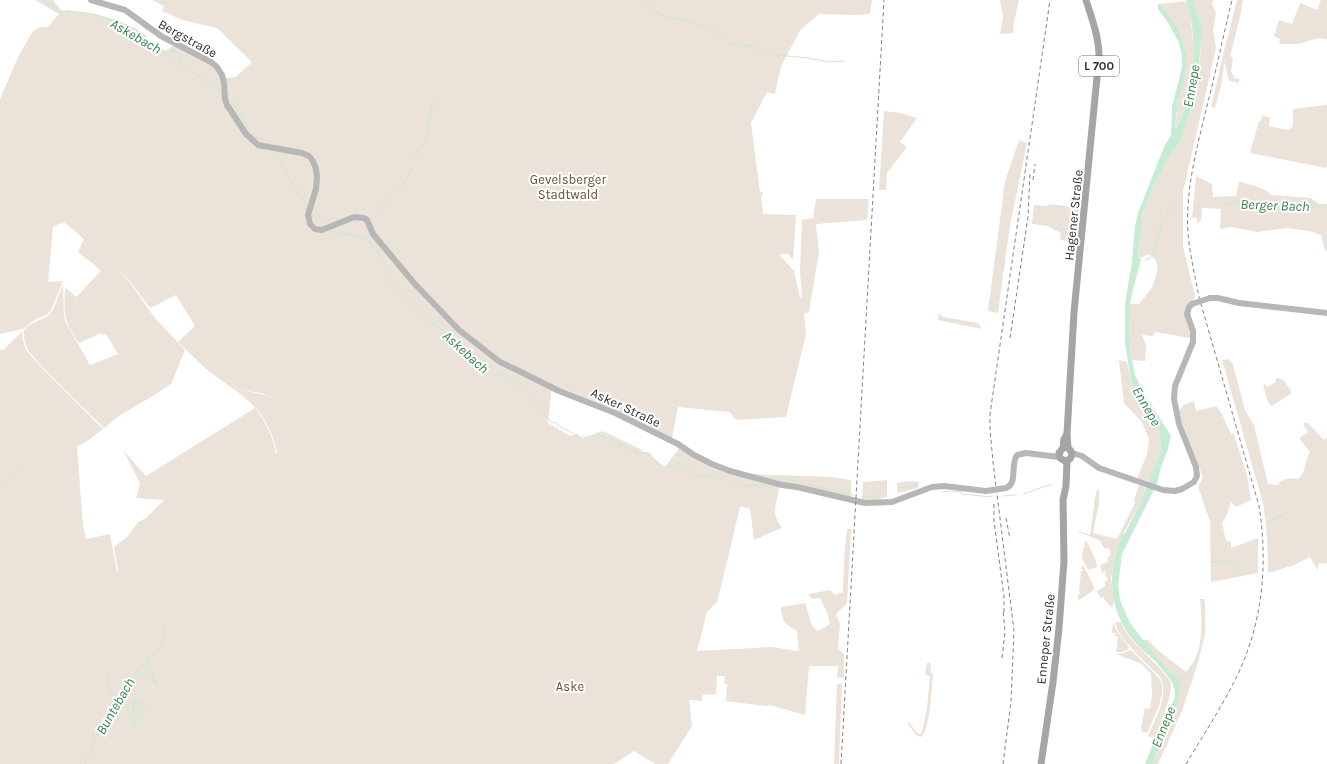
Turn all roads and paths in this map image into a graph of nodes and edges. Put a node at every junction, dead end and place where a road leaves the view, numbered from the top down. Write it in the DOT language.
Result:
graph roads {
  1 [pos="91,0"];
  2 [pos="1086,0"];
  3 [pos="302,153"];
  4 [pos="1327,313"];
  5 [pos="1065,455"];
  6 [pos="1064,516"];
  7 [pos="1041,764"];
  1 -- 3 [label="street, Bergstraße"];
  2 -- 5 [label="main road, Hagener Straße / L 700"];
  3 -- 5 [label="street, Asker Straße, bridge"];
  4 -- 5 [label="street, bridge"];
  5 -- 6 [label="main road, Hagener Straße / L 700"];
  6 -- 7 [label="main road, Enneper Straße / L 700"];
}
